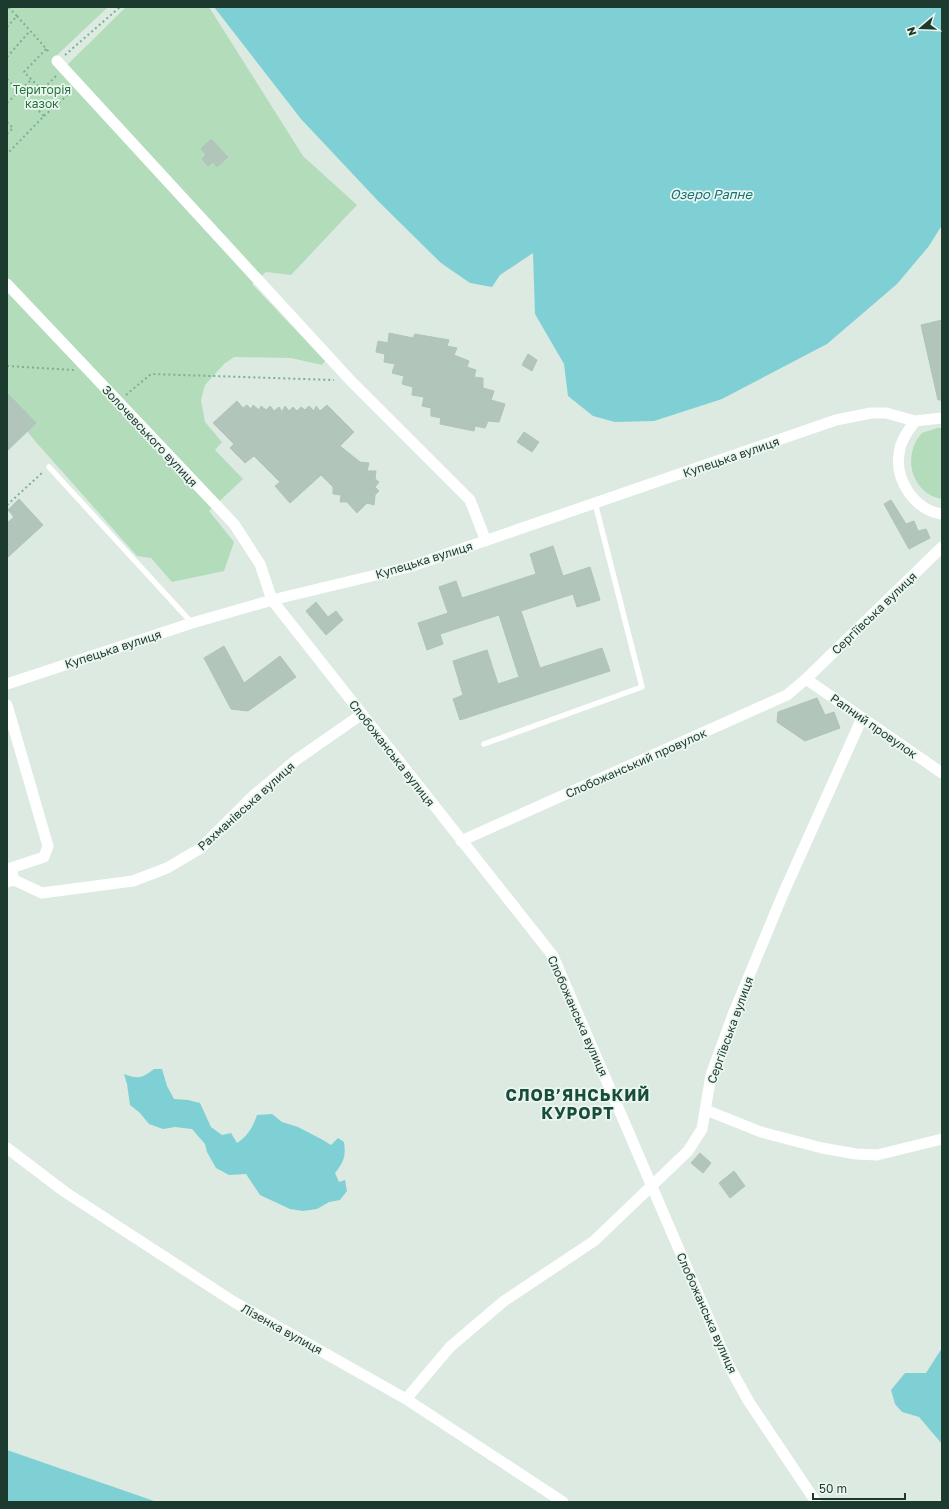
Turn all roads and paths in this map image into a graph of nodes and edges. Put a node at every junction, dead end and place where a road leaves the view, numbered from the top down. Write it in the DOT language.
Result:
graph roads {
  1 [pos="8,7"];
  2 [pos="120,7"];
  3 [pos="17,16"];
  4 [pos="7,26"];
  5 [pos="30,32"];
  6 [pos="46,49"];
  7 [pos="7,57"];
  8 [pos="61,64"];
  9 [pos="7,79"];
  10 [pos="31,80"];
  11 [pos="79,84"];
  12 [pos="19,91"];
  13 [pos="7,103"];
  14 [pos="44,116"];
  15 [pos="7,122"];
  16 [pos="7,134"];
  17 [pos="7,154"];
  18 [pos="7,284"];
  19 [pos="7,366"];
  20 [pos="89,372"];
  21 [pos="351,381"];
  22 [pos="118,402"];
  23 [pos="942,418"];
  24 [pos="915,421"];
  25 [pos="48,467"];
  26 [pos="595,503"];
  27 [pos="7,505"];
  28 [pos="942,514"];
  29 [pos="486,541"];
  30 [pos="942,547"];
  31 [pos="272,600"];
  32 [pos="192,623"];
  33 [pos="806,679"];
  34 [pos="7,684"];
  35 [pos="7,705"];
  36 [pos="362,714"];
  37 [pos="862,718"];
  38 [pos="484,744"];
  39 [pos="942,773"];
  40 [pos="461,841"];
  41 [pos="11,881"];
  42 [pos="706,1110"];
  43 [pos="942,1139"];
  44 [pos="7,1148"];
  45 [pos="652,1187"];
  46 [pos="406,1399"];
  47 [pos="563,1502"];
  48 [pos="816,1502"];
  1 -- 3 [label="path"];
  2 -- 8 [label="path"];
  3 -- 4 [label="path"];
  3 -- 5 [label="path"];
  5 -- 6 [label="path"];
  5 -- 7 [label="path"];
  6 -- 8 [label="path"];
  6 -- 10 [label="path"];
  8 -- 10 [label="path"];
  8 -- 11 [label="street"];
  9 -- 12 [label="path"];
  10 -- 12 [label="path"];
  11 -- 14 [label="path"];
  11 -- 21 [label="street"];
  12 -- 13 [label="path"];
  12 -- 14 [label="path"];
  14 -- 17 [label="path"];
  15 -- 16 [label="path"];
  18 -- 20 [label="street, Золочевського вулиця"];
  19 -- 20 [label="path"];
  20 -- 22 [label="street, Золочевського вулиця"];
  21 -- 22 [label="path"];
  21 -- 29 [label="street"];
  22 -- 31 [label="street, Золочевського вулиця"];
  23 -- 24 [label="street"];
  24 -- 26 [label="street, Купецька вулиця"];
  24 -- 28 [label="street"];
  25 -- 27 [label="path"];
  25 -- 32 [label="lane"];
  26 -- 29 [label="street, Купецька вулиця"];
  26 -- 38 [label="lane"];
  29 -- 31 [label="street, Купецька вулиця"];
  30 -- 33 [label="street, Сергіївська вулиця"];
  31 -- 32 [label="street, Купецька вулиця"];
  31 -- 36 [label="street, Слобожанська вулиця"];
  32 -- 34 [label="street, Купецька вулиця"];
  33 -- 37 [label="street, Рапний провулок"];
  33 -- 40 [label="street, Слобожанський провулок"];
  35 -- 41 [label="street"];
  36 -- 40 [label="street, Слобожанська вулиця"];
  36 -- 41 [label="street, Рахманівська вулиця"];
  37 -- 39 [label="street, Рапний провулок"];
  37 -- 42 [label="street, Сергіївська вулиця"];
  40 -- 45 [label="street, Слобожанська вулиця"];
  42 -- 43 [label="street"];
  42 -- 45 [label="street, Сергіївська вулиця"];
  44 -- 46 [label="street, Лізенка вулиця"];
  45 -- 46 [label="street, Сергіївська вулиця"];
  45 -- 48 [label="street, Слобожанська вулиця"];
  46 -- 47 [label="street, Лізенка вулиця"];
}
